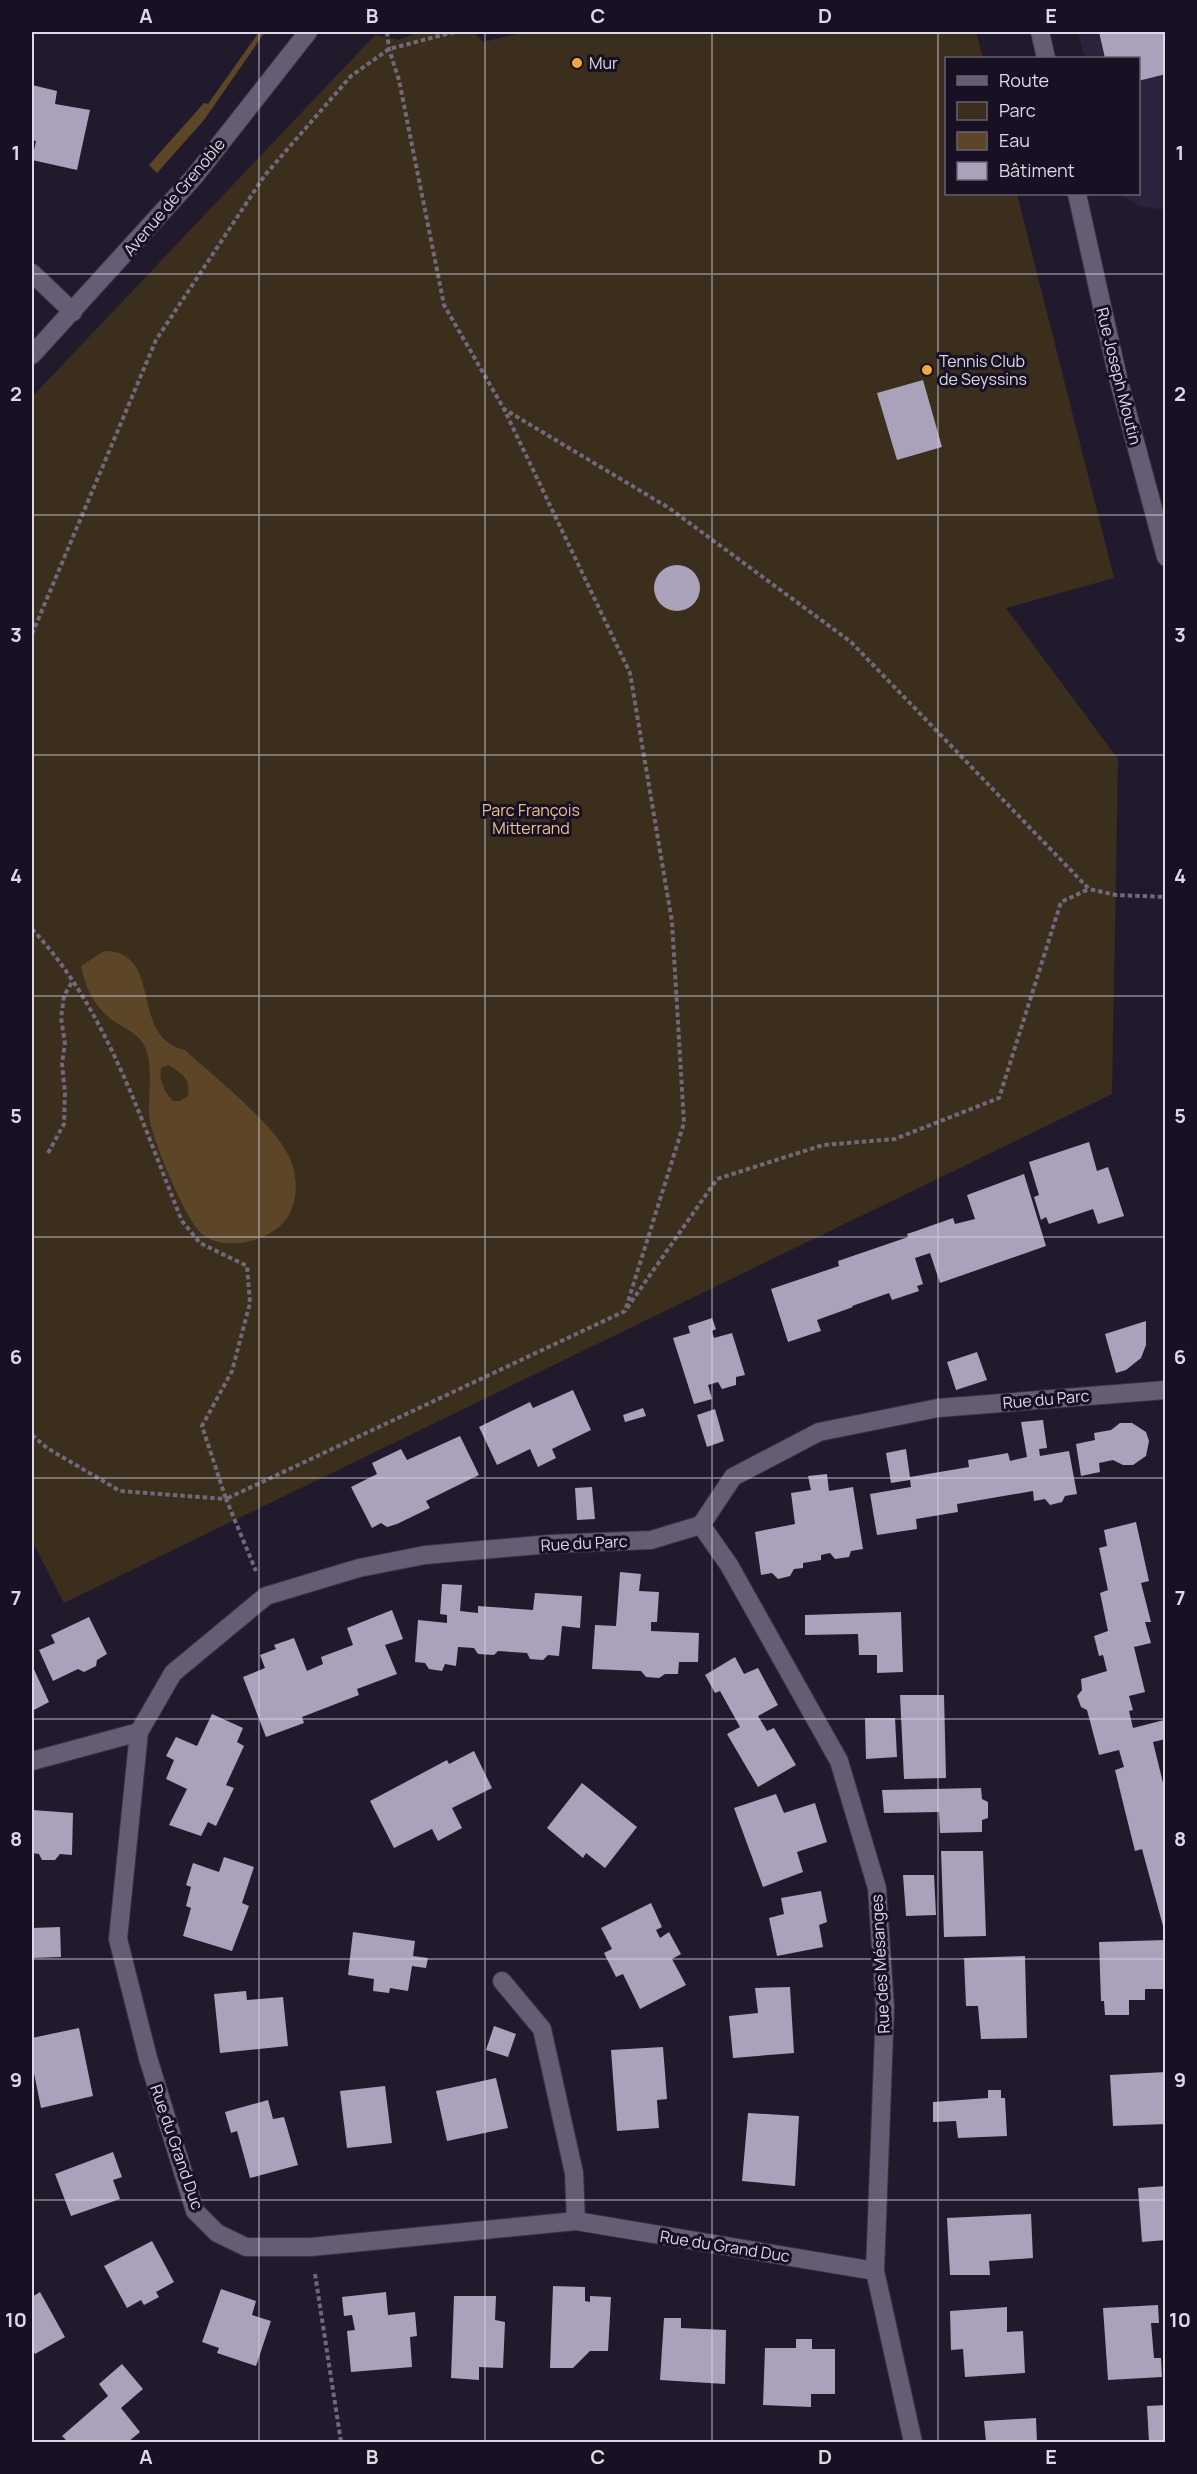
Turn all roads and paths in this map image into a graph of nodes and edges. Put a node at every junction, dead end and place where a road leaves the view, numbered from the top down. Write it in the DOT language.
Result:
graph roads {
  1 [pos="308,32"];
  2 [pos="387,32"];
  3 [pos="454,32"];
  4 [pos="1040,32"];
  5 [pos="389,49"];
  6 [pos="1046,57"];
  7 [pos="1077,195"];
  8 [pos="32,273"];
  9 [pos="74,312"];
  10 [pos="32,356"];
  11 [pos="504,409"];
  12 [pos="1166,557"];
  13 [pos="32,634"];
  14 [pos="1089,889"];
  15 [pos="1166,897"];
  16 [pos="32,929"];
  17 [pos="72,982"];
  18 [pos="48,1154"];
  19 [pos="625,1311"];
  20 [pos="1166,1390"];
  21 [pos="32,1435"];
  22 [pos="226,1500"];
  23 [pos="701,1525"];
  24 [pos="266,1596"];
  25 [pos="138,1732"];
  26 [pos="32,1761"];
  27 [pos="502,1981"];
  28 [pos="576,2221"];
  29 [pos="311,2247"];
  30 [pos="875,2271"];
  31 [pos="341,2442"];
  32 [pos="913,2442"];
  1 -- 9 [label="street, Avenue de Grenoble"];
  2 -- 5 [label="path"];
  3 -- 5 [label="path"];
  4 -- 6 [label="street"];
  5 -- 11 [label="path"];
  5 -- 13 [label="path"];
  7 -- 12 [label="street, Rue Joseph Moutin"];
  8 -- 9 [label="street"];
  9 -- 10 [label="street, Avenue de Grenoble"];
  11 -- 14 [label="path"];
  11 -- 19 [label="path"];
  14 -- 15 [label="path"];
  14 -- 19 [label="path"];
  16 -- 17 [label="path"];
  17 -- 18 [label="path"];
  17 -- 22 [label="path"];
  19 -- 22 [label="path"];
  20 -- 23 [label="street, Rue du Parc"];
  21 -- 22 [label="path"];
  22 -- 24 [label="path"];
  23 -- 24 [label="street, Rue du Parc"];
  23 -- 30 [label="street, Rue des Mésanges"];
  24 -- 25 [label="street, Rue du Parc"];
  25 -- 26 [label="street"];
  25 -- 29 [label="street, Rue du Grand Duc"];
  27 -- 28 [label="street"];
  28 -- 29 [label="street, Rue du Grand Duc"];
  28 -- 30 [label="street, Rue du Grand Duc"];
  29 -- 31 [label="path"];
  30 -- 32 [label="street, Rue des Mésanges"];
}
